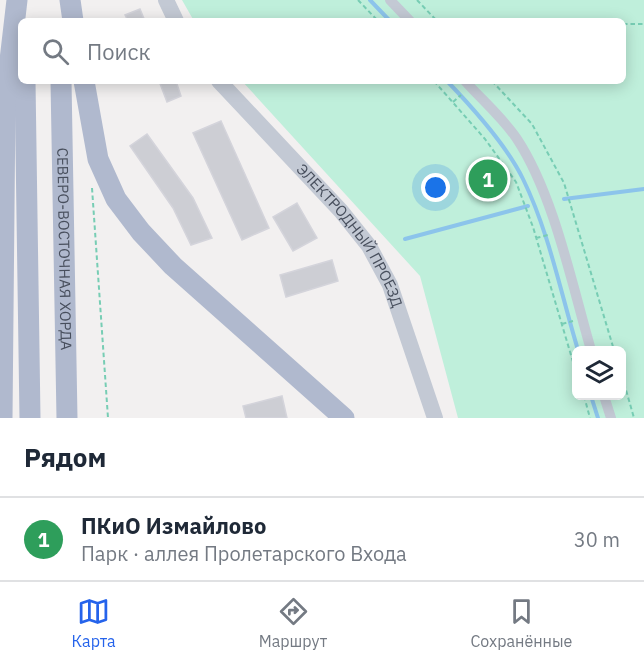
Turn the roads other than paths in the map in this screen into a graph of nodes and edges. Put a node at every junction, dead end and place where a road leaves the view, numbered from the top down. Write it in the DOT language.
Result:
graph roads {
  1 [pos="18,0"];
  2 [pos="24,0"];
  3 [pos="59,0"];
  4 [pos="70,0"];
  5 [pos="166,0"];
  6 [pos="390,0"];
  7 [pos="24,18"];
  8 [pos="60,18"];
  9 [pos="73,18"];
  10 [pos="175,18"];
  11 [pos="407,18"];
  12 [pos="25,84"];
  13 [pos="61,84"];
  14 [pos="85,84"];
  15 [pos="222,84"];
  16 [pos="468,84"];
  17 [pos="65,310"];
  18 [pos="590,346"];
  19 [pos="605,400"];
  20 [pos="337,412"];
  21 [pos="2,418"];
  22 [pos="30,418"];
  23 [pos="67,418"];
  24 [pos="79,418"];
  25 [pos="435,418"];
  26 [pos="611,418"];
  1 -- 21 [label="main road"];
  2 -- 7 [label="main road"];
  3 -- 8 [label="main road"];
  4 -- 9 [label="main road"];
  5 -- 10 [label="street"];
  6 -- 11 [label="street"];
  12 -- 22 [label="main road"];
  13 -- 17 [label="main road, СЕВЕРО-ВОСТОЧНАЯ ХОРДА"];
  14 -- 20 [label="main road"];
  15 -- 25 [label="street, ЭЛЕКТРОДНЫЙ ПРОЕЗД"];
  16 -- 18 [label="street"];
  17 -- 23 [label="main road, СЕВЕРО-ВОСТОЧНАЯ ХОРДА"];
  17 -- 24 [label="main road"];
  19 -- 26 [label="street"];
}
